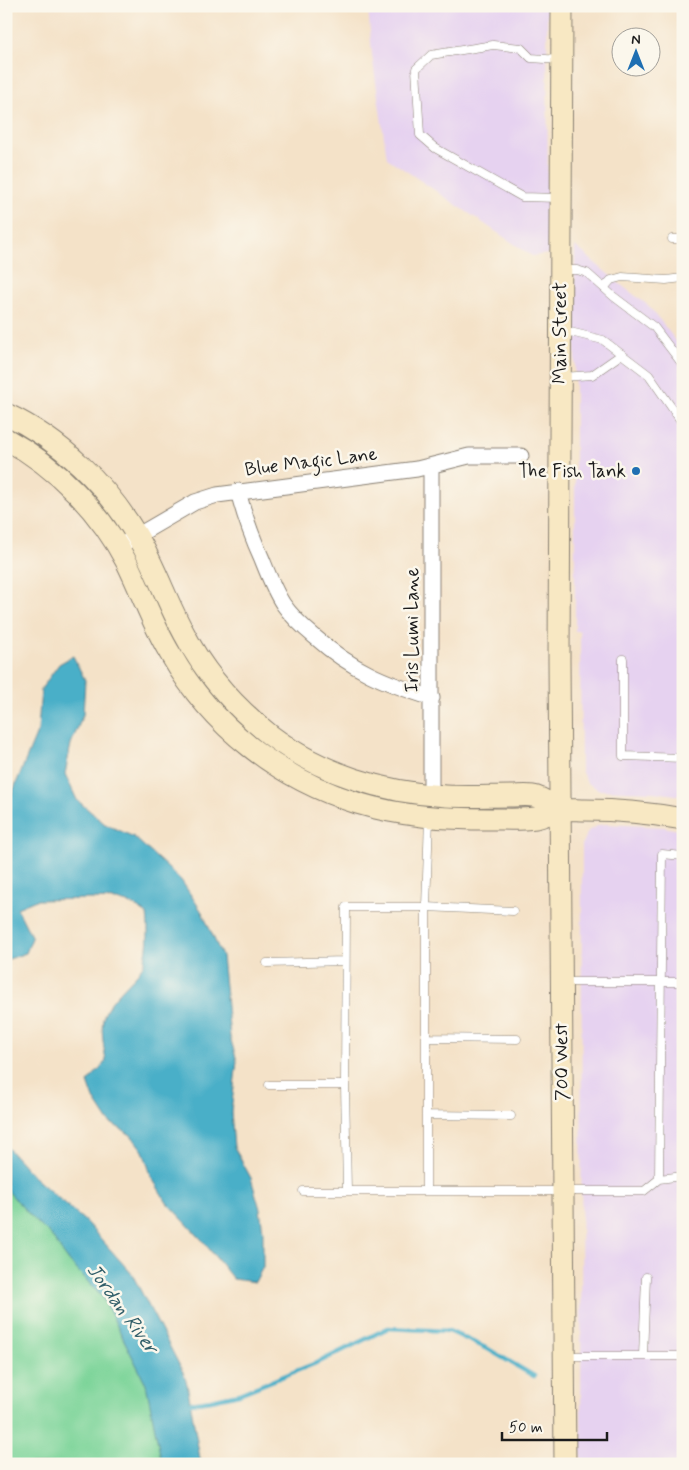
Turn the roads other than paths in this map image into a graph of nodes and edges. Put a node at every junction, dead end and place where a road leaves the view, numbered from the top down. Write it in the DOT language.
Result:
graph roads {
  1 [pos="562,6"];
  2 [pos="562,60"];
  3 [pos="560,198"];
  4 [pos="672,239"];
  5 [pos="683,239"];
  6 [pos="560,270"];
  7 [pos="683,278"];
  8 [pos="604,288"];
  9 [pos="560,330"];
  10 [pos="622,354"];
  11 [pos="683,365"];
  12 [pos="560,378"];
  13 [pos="6,414"];
  14 [pos="683,424"];
  15 [pos="6,439"];
  16 [pos="521,456"];
  17 [pos="431,466"];
  18 [pos="238,491"];
  19 [pos="137,536"];
  20 [pos="118,547"];
  21 [pos="559,660"];
  22 [pos="623,660"];
  23 [pos="432,698"];
  24 [pos="683,758"];
  25 [pos="431,795"];
  26 [pos="560,810"];
  27 [pos="429,818"];
  28 [pos="683,819"];
  29 [pos="683,856"];
  30 [pos="426,908"];
  31 [pos="513,911"];
  32 [pos="345,962"];
  33 [pos="267,963"];
  34 [pos="561,982"];
  35 [pos="661,982"];
  36 [pos="683,982"];
  37 [pos="426,1038"];
  38 [pos="517,1039"];
  39 [pos="269,1085"];
  40 [pos="345,1085"];
  41 [pos="426,1115"];
  42 [pos="511,1116"];
  43 [pos="683,1176"];
  44 [pos="659,1179"];
  45 [pos="426,1190"];
  46 [pos="563,1190"];
  47 [pos="303,1191"];
  48 [pos="347,1191"];
  49 [pos="646,1277"];
  50 [pos="564,1356"];
  51 [pos="643,1356"];
  52 [pos="683,1356"];
  53 [pos="565,1464"];
  1 -- 2 [label="main road, Main Street"];
  2 -- 3 [label="main road, Main Street"];
  2 -- 3 [label="lane"];
  3 -- 6 [label="main road, Main Street"];
  4 -- 5 [label="lane"];
  6 -- 8 [label="lane"];
  6 -- 9 [label="main road, Main Street"];
  7 -- 8 [label="lane"];
  8 -- 11 [label="lane"];
  9 -- 10 [label="lane"];
  9 -- 12 [label="main road, Main Street"];
  10 -- 12 [label="lane"];
  10 -- 14 [label="lane"];
  12 -- 21 [label="main road, Main Street"];
  13 -- 19 [label="main road"];
  15 -- 20 [label="main road"];
  16 -- 17 [label="street, Blue Magic Lane"];
  17 -- 18 [label="street, Blue Magic Lane"];
  17 -- 23 [label="street, Iris Lumi Lane"];
  18 -- 19 [label="street, Blue Magic Lane"];
  18 -- 23 [label="street"];
  19 -- 20 [label="street, Blue Magic Lane"];
  19 -- 25 [label="main road"];
  20 -- 27 [label="main road"];
  21 -- 26 [label="main road, 700 West"];
  22 -- 24 [label="lane"];
  23 -- 25 [label="street, Iris Lumi Lane"];
  25 -- 26 [label="main road"];
  26 -- 27 [label="main road"];
  26 -- 28 [label="main road"];
  26 -- 34 [label="main road, 700 West"];
  27 -- 30 [label="lane"];
  29 -- 35 [label="lane"];
  30 -- 31 [label="lane"];
  30 -- 32 [label="lane"];
  30 -- 37 [label="lane"];
  32 -- 33 [label="lane"];
  32 -- 40 [label="lane"];
  34 -- 35 [label="lane"];
  34 -- 46 [label="main road, 700 West"];
  35 -- 36 [label="lane"];
  35 -- 44 [label="lane"];
  37 -- 38 [label="lane"];
  37 -- 41 [label="lane"];
  39 -- 40 [label="lane"];
  40 -- 48 [label="lane"];
  41 -- 42 [label="lane"];
  41 -- 45 [label="lane"];
  43 -- 44 [label="lane"];
  44 -- 46 [label="lane"];
  45 -- 46 [label="lane"];
  45 -- 48 [label="lane"];
  46 -- 50 [label="main road, 700 West"];
  47 -- 48 [label="lane"];
  49 -- 51 [label="lane"];
  50 -- 51 [label="lane"];
  50 -- 53 [label="main road, 700 West"];
  51 -- 52 [label="lane"];
}
